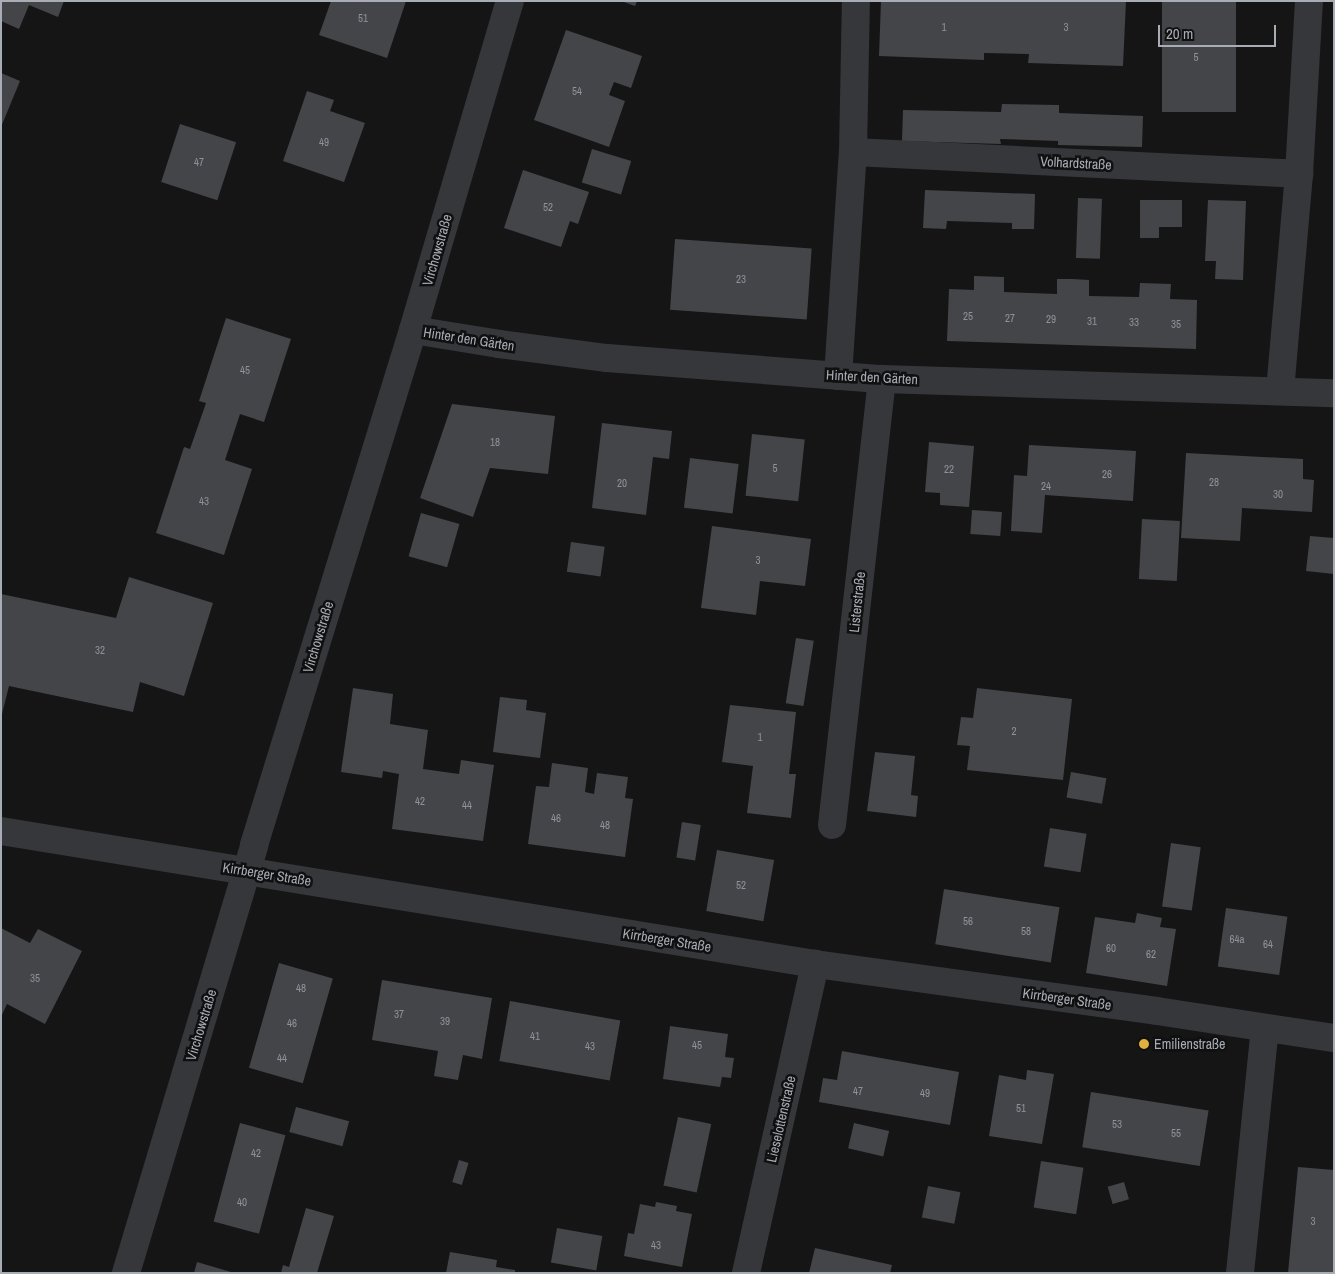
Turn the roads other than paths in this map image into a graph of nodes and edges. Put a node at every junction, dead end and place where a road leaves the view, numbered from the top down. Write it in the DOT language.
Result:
graph roads {
  1 [pos="510,1"];
  2 [pos="856,1"];
  3 [pos="1308,1"];
  4 [pos="853,152"];
  5 [pos="1299,174"];
  6 [pos="413,330"];
  7 [pos="838,376"];
  8 [pos="882,379"];
  9 [pos="1280,391"];
  10 [pos="1334,393"];
  11 [pos="832,825"];
  12 [pos="1,831"];
  13 [pos="246,871"];
  14 [pos="815,964"];
  15 [pos="1265,1028"];
  16 [pos="1334,1038"];
  17 [pos="126,1273"];
  18 [pos="746,1273"];
  19 [pos="1240,1273"];
  1 -- 6 [label="street, Virchowstraße"];
  2 -- 4 [label="street"];
  3 -- 5 [label="street"];
  4 -- 5 [label="street, Volhardstraße"];
  4 -- 7 [label="street"];
  5 -- 9 [label="street"];
  6 -- 7 [label="street, Hinter den Gärten"];
  6 -- 13 [label="street, Virchowstraße"];
  7 -- 8 [label="street, Hinter den Gärten"];
  8 -- 9 [label="street, Hinter den Gärten"];
  8 -- 11 [label="street, Listerstraße"];
  9 -- 10 [label="street, Hinter den Gärten"];
  12 -- 13 [label="street, Kirrberger Straße"];
  13 -- 14 [label="street, Kirrberger Straße"];
  13 -- 17 [label="street, Virchowstraße"];
  14 -- 15 [label="street, Kirrberger Straße"];
  14 -- 18 [label="street, Lieselottenstraße"];
  15 -- 16 [label="street, Kirrberger Straße"];
  15 -- 19 [label="street"];
}
